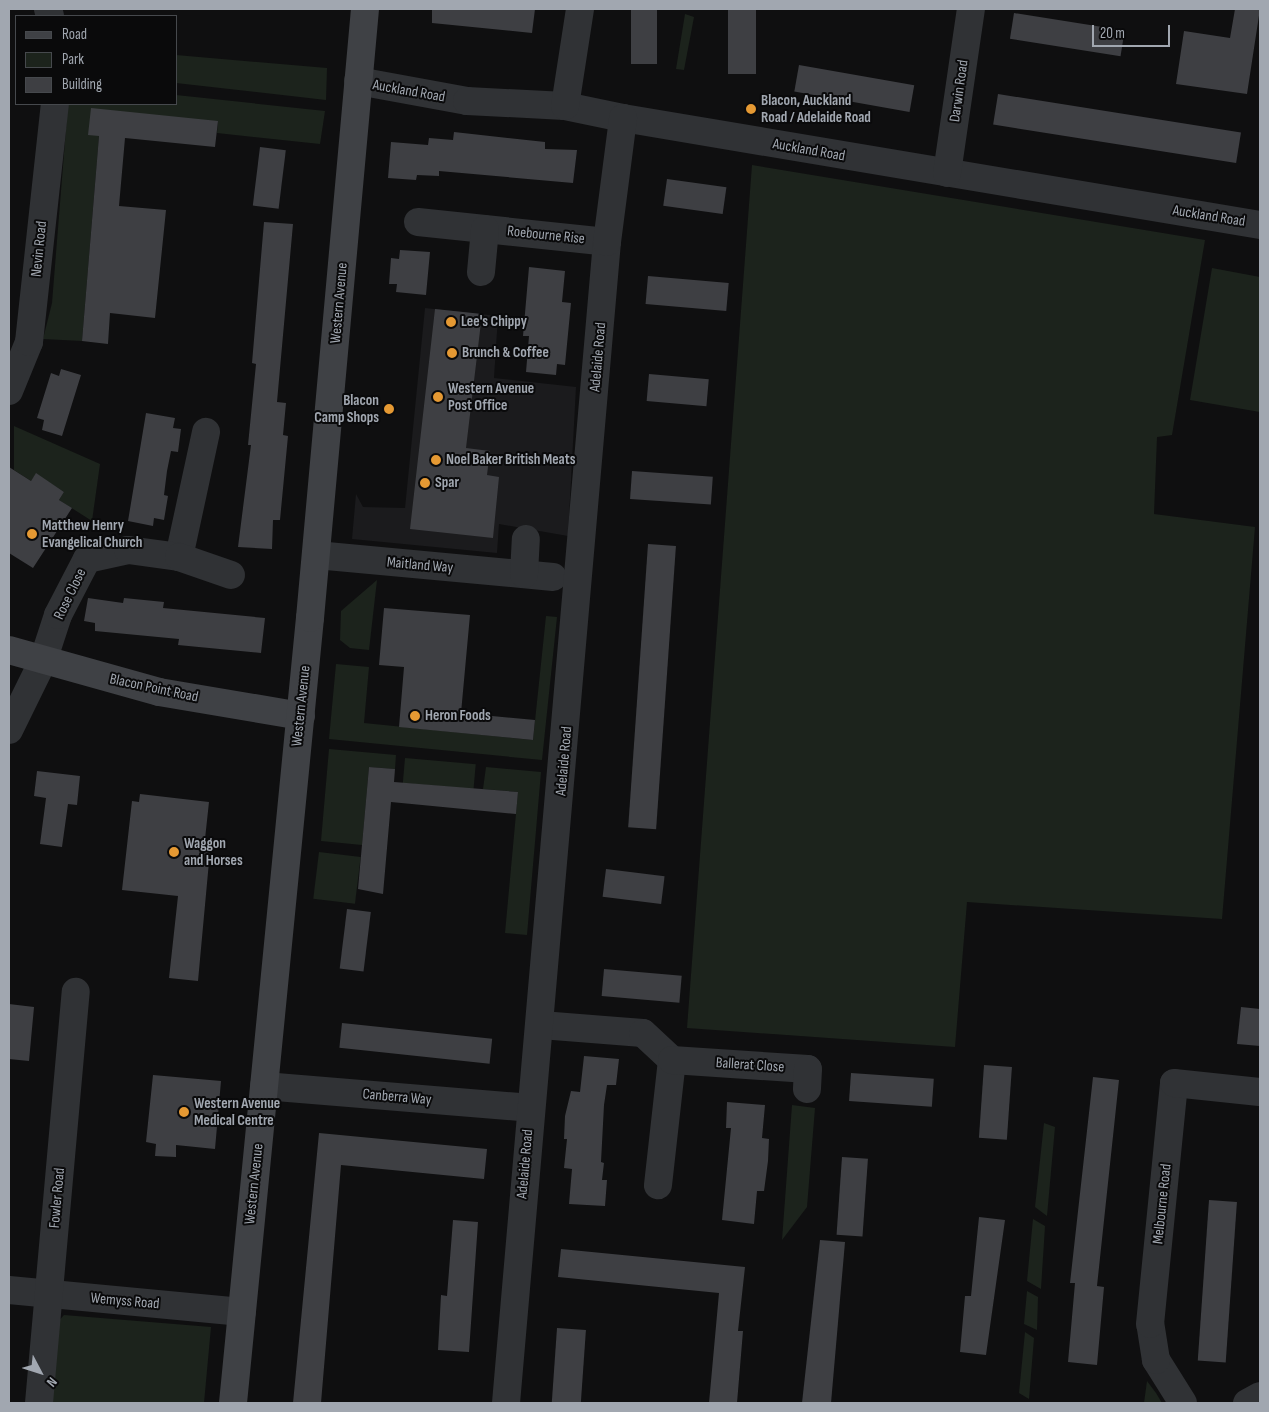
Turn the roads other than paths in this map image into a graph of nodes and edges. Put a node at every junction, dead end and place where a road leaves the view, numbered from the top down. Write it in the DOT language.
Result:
graph roads {
  1 [pos="365,9"];
  2 [pos="580,9"];
  3 [pos="971,9"];
  4 [pos="358,81"];
  5 [pos="55,105"];
  6 [pos="565,106"];
  7 [pos="623,118"];
  8 [pos="947,172"];
  9 [pos="418,222"];
  10 [pos="1260,225"];
  11 [pos="485,229"];
  12 [pos="607,242"];
  13 [pos="480,272"];
  14 [pos="9,391"];
  15 [pos="206,432"];
  16 [pos="526,539"];
  17 [pos="316,555"];
  18 [pos="179,557"];
  19 [pos="524,574"];
  20 [pos="231,575"];
  21 [pos="553,577"];
  22 [pos="9,650"];
  23 [pos="43,661"];
  24 [pos="301,716"];
  25 [pos="9,730"];
  26 [pos="76,992"];
  27 [pos="541,1026"];
  28 [pos="672,1060"];
  29 [pos="264,1086"];
  30 [pos="807,1088"];
  31 [pos="1260,1092"];
  32 [pos="530,1108"];
  33 [pos="658,1185"];
  34 [pos="9,1290"];
  35 [pos="48,1294"];
  36 [pos="242,1312"];
  37 [pos="1260,1396"];
  38 [pos="39,1403"];
  39 [pos="233,1403"];
  40 [pos="506,1403"];
  41 [pos="1183,1403"];
  42 [pos="1246,1403"];
  1 -- 4 [label="street, Western Avenue"];
  2 -- 6 [label="street"];
  3 -- 8 [label="street, Darwin Road"];
  4 -- 6 [label="street, Auckland Road"];
  4 -- 17 [label="street, Western Avenue"];
  5 -- 14 [label="street, Nevin Road"];
  6 -- 7 [label="street, Auckland Road"];
  7 -- 8 [label="street, Auckland Road"];
  7 -- 12 [label="street, Adelaide Road"];
  8 -- 10 [label="street, Auckland Road"];
  9 -- 11 [label="street, Roebourne Rise"];
  11 -- 12 [label="street, Roebourne Rise"];
  11 -- 13 [label="street, Roebourne Rise"];
  12 -- 27 [label="street, Adelaide Road"];
  15 -- 18 [label="street"];
  16 -- 19 [label="street"];
  17 -- 19 [label="street, Maitland Way"];
  17 -- 24 [label="street, Western Avenue"];
  18 -- 20 [label="street, Rose Close"];
  18 -- 23 [label="street, Rose Close"];
  19 -- 21 [label="street, Maitland Way"];
  22 -- 23 [label="street, Blacon Point Road"];
  23 -- 24 [label="street, Blacon Point Road"];
  23 -- 25 [label="street"];
  24 -- 29 [label="street, Western Avenue"];
  26 -- 35 [label="street, Fowler Road"];
  27 -- 28 [label="street"];
  27 -- 32 [label="street, Adelaide Road"];
  28 -- 30 [label="street, Ballerat Close"];
  28 -- 33 [label="street"];
  29 -- 32 [label="street, Canberra Way"];
  29 -- 36 [label="street, Western Avenue"];
  31 -- 41 [label="street, Melbourne Road"];
  32 -- 40 [label="street, Adelaide Road"];
  34 -- 35 [label="street, Wemyss Road"];
  35 -- 36 [label="street, Wemyss Road"];
  35 -- 38 [label="street, Fowler Road"];
  36 -- 39 [label="street, Western Avenue"];
  37 -- 42 [label="street"];
}
